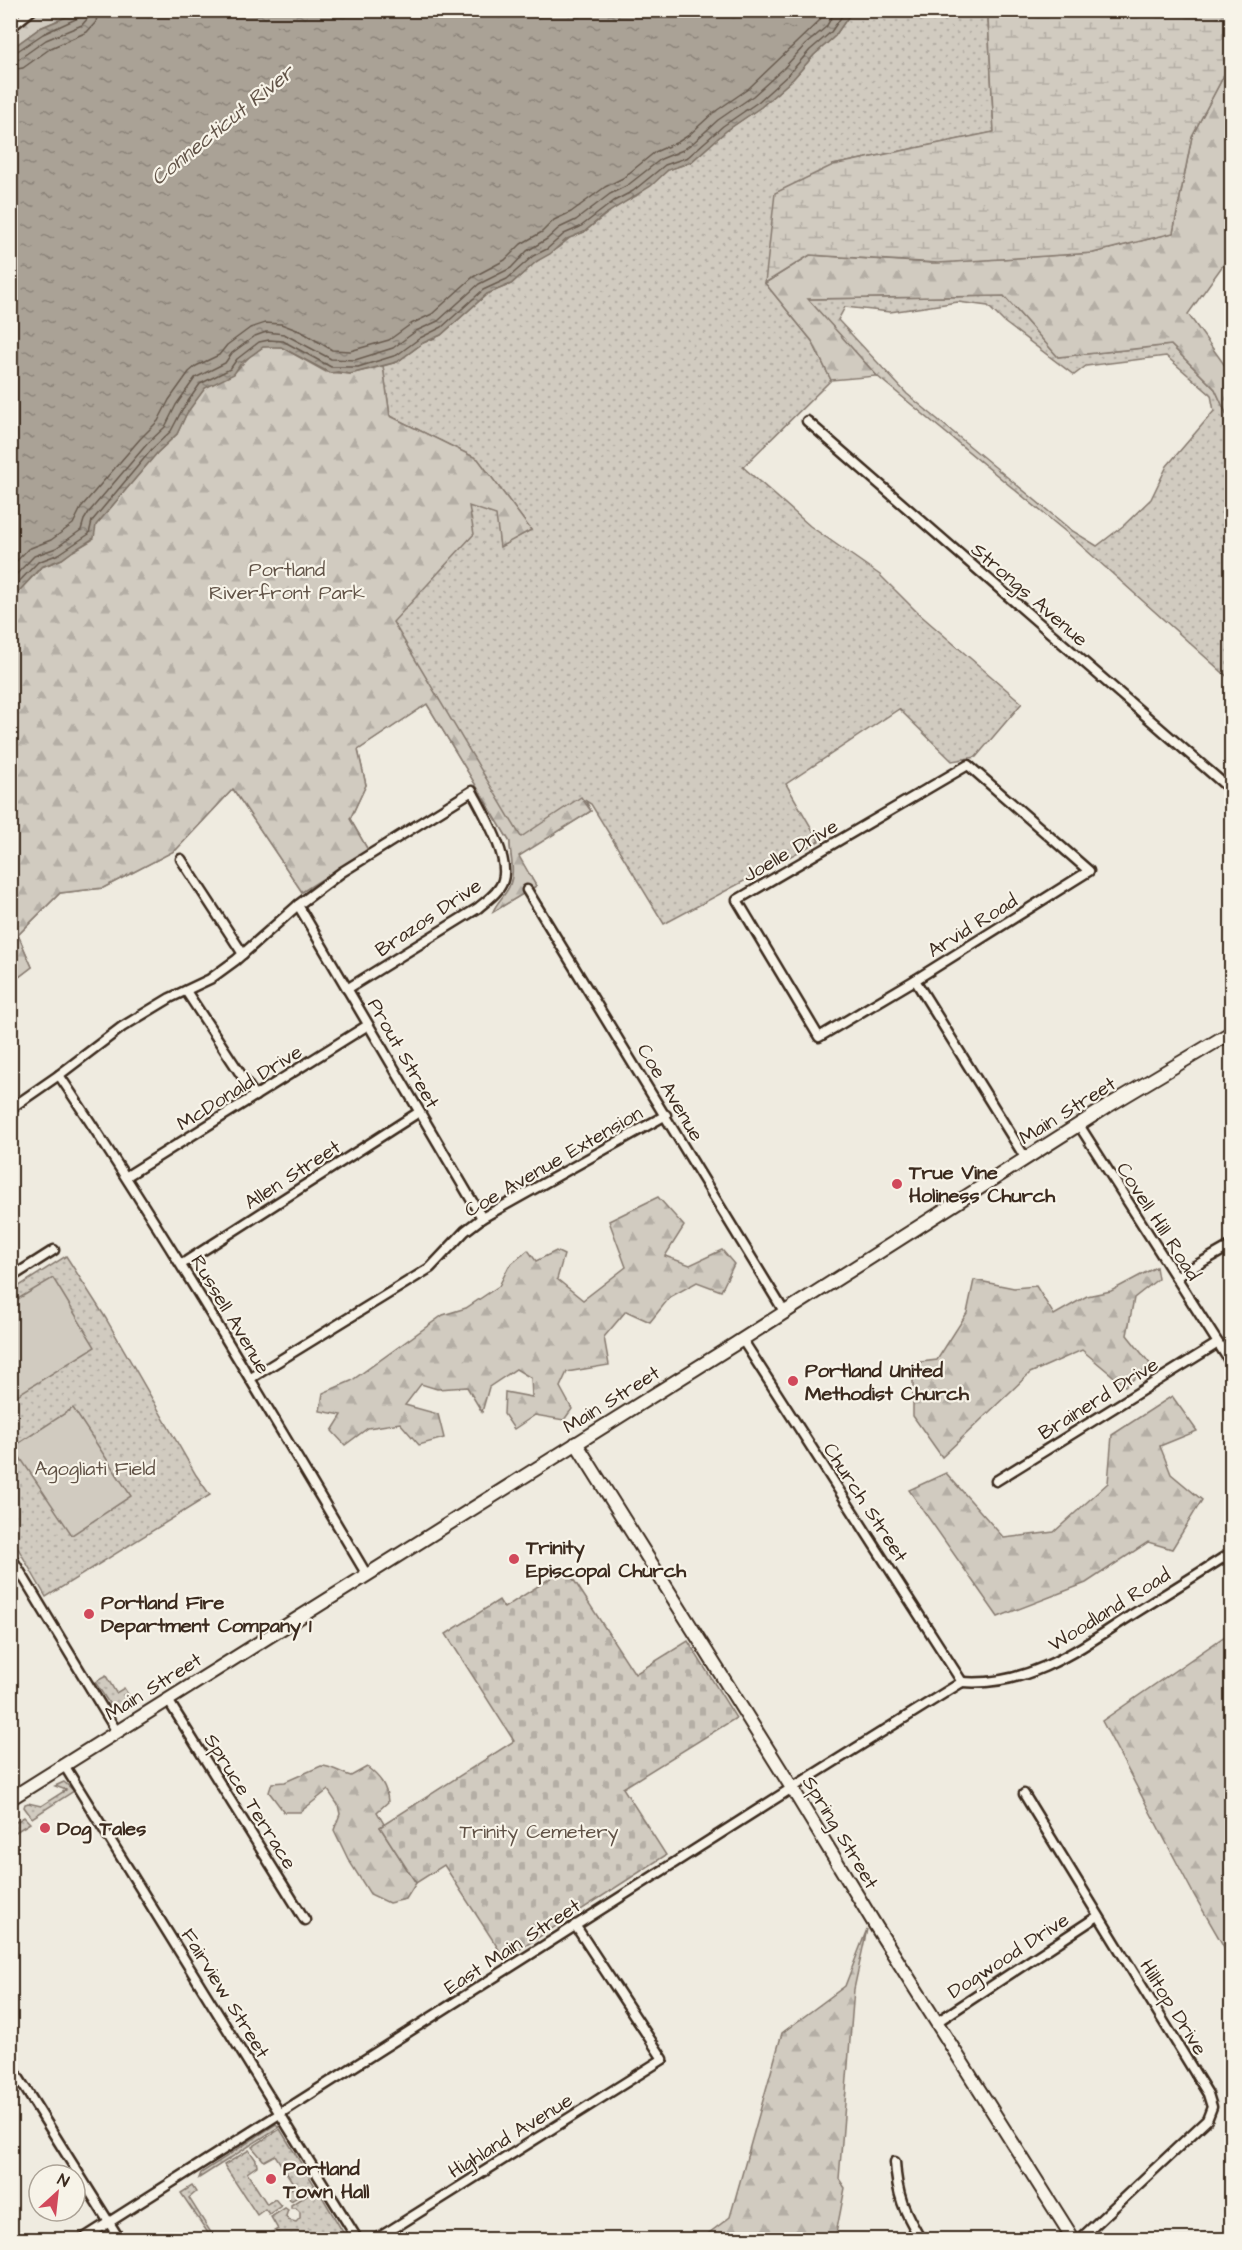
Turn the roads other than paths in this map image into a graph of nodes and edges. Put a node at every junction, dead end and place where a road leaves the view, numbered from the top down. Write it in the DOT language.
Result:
graph roads {
  1 [pos="32,10"];
  2 [pos="10,28"];
  3 [pos="807,421"];
  4 [pos="968,765"];
  5 [pos="1232,791"];
  6 [pos="181,859"];
  7 [pos="527,890"];
  8 [pos="298,905"];
  9 [pos="243,954"];
  10 [pos="915,980"];
  11 [pos="347,989"];
  12 [pos="186,991"];
  13 [pos="368,1025"];
  14 [pos="1232,1032"];
  15 [pos="59,1075"];
  16 [pos="255,1096"];
  17 [pos="10,1109"];
  18 [pos="420,1112"];
  19 [pos="666,1115"];
  20 [pos="1078,1125"];
  21 [pos="1026,1159"];
  22 [pos="127,1176"];
  23 [pos="482,1218"];
  24 [pos="1232,1245"];
  25 [pos="54,1250"];
  26 [pos="182,1264"];
  27 [pos="1176,1277"];
  28 [pos="10,1278"];
  29 [pos="785,1313"];
  30 [pos="742,1339"];
  31 [pos="1218,1343"];
  32 [pos="1232,1365"];
  33 [pos="251,1378"];
  34 [pos="576,1443"];
  35 [pos="996,1481"];
  36 [pos="1232,1552"];
  37 [pos="10,1555"];
  38 [pos="367,1575"];
  39 [pos="962,1682"];
  40 [pos="168,1700"];
  41 [pos="117,1732"];
  42 [pos="64,1765"];
  43 [pos="792,1788"];
  44 [pos="1024,1794"];
  45 [pos="10,1799"];
  46 [pos="1098,1916"];
  47 [pos="305,1920"];
  48 [pos="575,1925"];
  49 [pos="937,2022"];
  50 [pos="10,2064"];
  51 [pos="281,2113"];
  52 [pos="895,2162"];
  53 [pos="109,2221"];
  54 [pos="81,2240"];
  55 [pos="120,2240"];
  56 [pos="358,2240"];
  57 [pos="375,2240"];
  58 [pos="921,2240"];
  59 [pos="1077,2240"];
  1 -- 2 [label="street"];
  3 -- 5 [label="street, Strongs Avenue"];
  4 -- 10 [label="street, Arvid Road"];
  4 -- 10 [label="street, Joelle Drive"];
  6 -- 9 [label="street"];
  7 -- 19 [label="street, Coe Avenue"];
  8 -- 9 [label="street"];
  8 -- 11 [label="street, Prout Street"];
  8 -- 11 [label="street, Brazos Drive"];
  9 -- 12 [label="street"];
  10 -- 21 [label="street, Arvid Road"];
  11 -- 13 [label="street, Prout Street"];
  12 -- 15 [label="street"];
  12 -- 16 [label="street"];
  13 -- 16 [label="street, McDonald Drive"];
  13 -- 18 [label="street, Prout Street"];
  14 -- 20 [label="main road, Main Street"];
  15 -- 17 [label="street"];
  15 -- 22 [label="street, Russell Avenue"];
  16 -- 22 [label="street, McDonald Drive"];
  18 -- 23 [label="street, Prout Street"];
  18 -- 26 [label="street, Allen Street"];
  19 -- 23 [label="street, Coe Avenue Extension"];
  19 -- 29 [label="street, Coe Avenue"];
  20 -- 21 [label="main road, Main Street"];
  20 -- 27 [label="street, Covell Hill Road"];
  21 -- 29 [label="main road, Main Street"];
  22 -- 26 [label="street, Russell Avenue"];
  23 -- 33 [label="street, Coe Avenue Extension"];
  24 -- 27 [label="street"];
  25 -- 28 [label="street"];
  26 -- 33 [label="street, Russell Avenue"];
  27 -- 31 [label="street, Covell Hill Road"];
  29 -- 30 [label="main road, Main Street"];
  30 -- 34 [label="main road, Main Street"];
  30 -- 39 [label="street, Church Street"];
  31 -- 32 [label="street, Covell Hill Road"];
  31 -- 35 [label="street, Brainerd Drive"];
  33 -- 38 [label="street, Russell Avenue"];
  34 -- 38 [label="main road, Main Street"];
  34 -- 43 [label="main road, Spring Street"];
  36 -- 39 [label="street, Woodland Road"];
  37 -- 41 [label="street"];
  38 -- 40 [label="main road, Main Street"];
  39 -- 43 [label="street, East Main Street"];
  40 -- 41 [label="main road, Main Street"];
  40 -- 47 [label="street, Spruce Terrace"];
  41 -- 42 [label="main road, Main Street"];
  42 -- 45 [label="main road, Main Street"];
  42 -- 51 [label="street, Fairview Street"];
  43 -- 48 [label="street, East Main Street"];
  43 -- 49 [label="main road, Spring Street"];
  44 -- 46 [label="street, Hilltop Drive"];
  46 -- 49 [label="street, Dogwood Drive"];
  46 -- 59 [label="street, Hilltop Drive"];
  48 -- 51 [label="street, East Main Street"];
  48 -- 57 [label="street, Highland Avenue"];
  49 -- 59 [label="main road, Spring Street"];
  50 -- 53 [label="street"];
  51 -- 53 [label="street, East Main Street"];
  51 -- 56 [label="street, Fairview Street"];
  52 -- 58 [label="street"];
  53 -- 54 [label="street, East Main Street"];
  53 -- 55 [label="street"];
}
